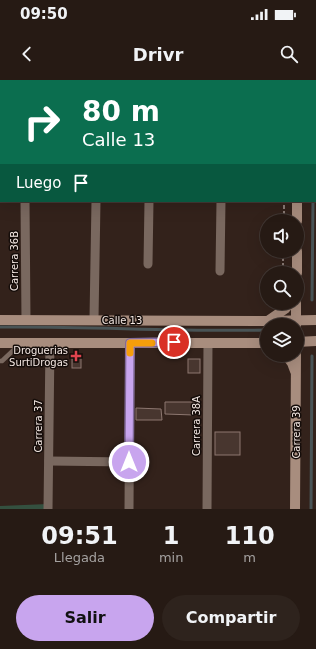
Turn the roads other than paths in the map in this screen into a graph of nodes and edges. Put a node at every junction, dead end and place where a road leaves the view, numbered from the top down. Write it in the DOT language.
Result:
graph roads {
  1 [pos="25,202"];
  2 [pos="96,202"];
  3 [pos="149,202"];
  4 [pos="221,202"];
  5 [pos="297,202"];
  6 [pos="297,214"];
  7 [pos="148,264"];
  8 [pos="220,271"];
  9 [pos="285,310"];
  10 [pos="272,318"];
  11 [pos="0,320"];
  12 [pos="26,320"];
  13 [pos="94,320"];
  14 [pos="260,321"];
  15 [pos="316,341"];
  16 [pos="304,342"];
  17 [pos="0,343"];
  18 [pos="20,343"];
  19 [pos="50,343"];
  20 [pos="130,343"];
  21 [pos="208,343"];
  22 [pos="260,343"];
  23 [pos="0,360"];
  24 [pos="291,362"];
  25 [pos="296,362"];
  26 [pos="296,374"];
  27 [pos="49,461"];
  28 [pos="129,462"];
  29 [pos="48,509"];
  30 [pos="129,509"];
  31 [pos="207,509"];
  32 [pos="295,509"];
  1 -- 12 [label="street, Carrera 36B"];
  2 -- 13 [label="street"];
  3 -- 7 [label="street"];
  4 -- 8 [label="street"];
  5 -- 6 [label="main road"];
  9 -- 10 [label="main road"];
  11 -- 12 [label="main road, Calle 13"];
  12 -- 13 [label="main road, Calle 13"];
  13 -- 14 [label="main road, Calle 13"];
  15 -- 16 [label="main road"];
  17 -- 18 [label="main road"];
  18 -- 19 [label="main road"];
  18 -- 23 [label="lane"];
  19 -- 20 [label="main road"];
  19 -- 27 [label="street, Carrera 37"];
  20 -- 21 [label="main road"];
  20 -- 28 [label="street"];
  21 -- 22 [label="main road"];
  21 -- 31 [label="street, Carrera 38A"];
  24 -- 26 [label="main road"];
  25 -- 26 [label="main road, Carrera 39"];
  26 -- 32 [label="main road, Carrera 39"];
  27 -- 28 [label="street"];
  27 -- 29 [label="street, Carrera 37"];
  28 -- 30 [label="street"];
}
